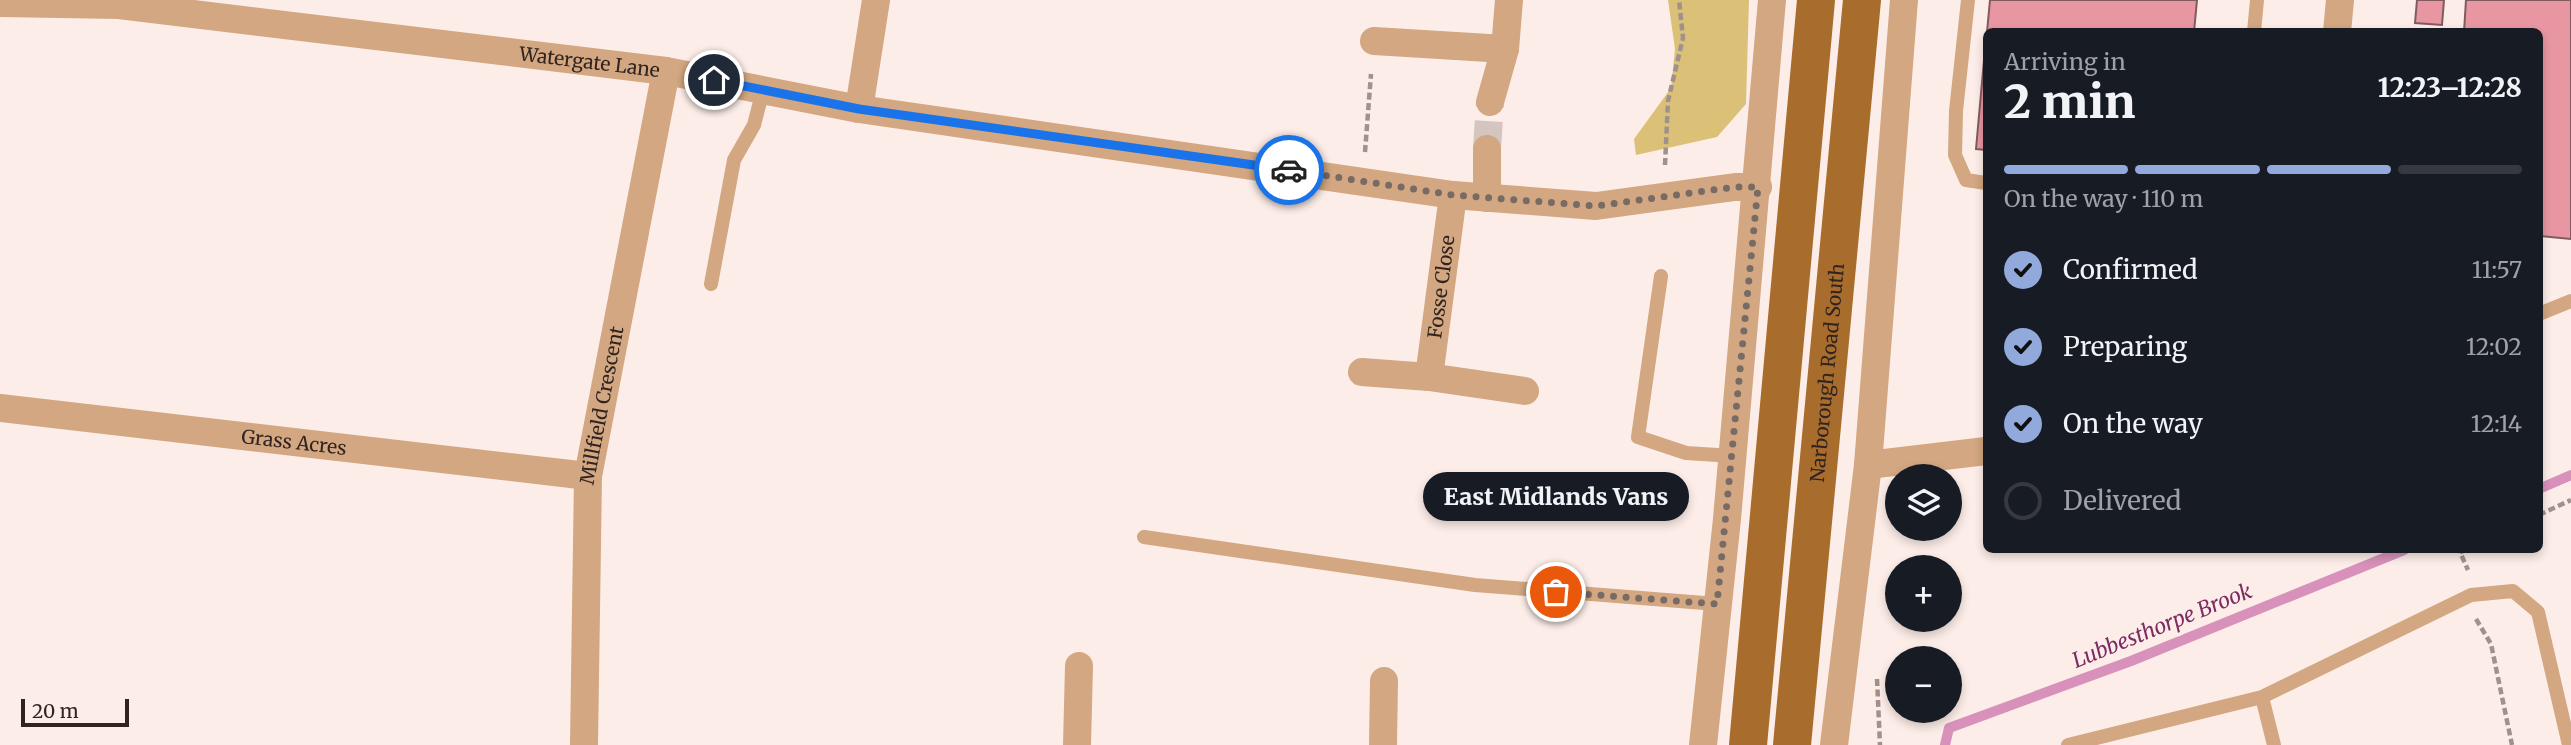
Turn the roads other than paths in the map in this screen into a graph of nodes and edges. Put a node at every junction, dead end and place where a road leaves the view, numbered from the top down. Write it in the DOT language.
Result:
graph roads {
  1 [pos="876,0"];
  2 [pos="1509,0"];
  3 [pos="1772,0"];
  4 [pos="1816,0"];
  5 [pos="1862,0"];
  6 [pos="1904,0"];
  7 [pos="1968,0"];
  8 [pos="2257,0"];
  9 [pos="2340,0"];
  10 [pos="119,2"];
  11 [pos="0,3"];
  12 [pos="2254,28"];
  13 [pos="2337,28"];
  14 [pos="1374,41"];
  15 [pos="1504,49"];
  16 [pos="666,71"];
  17 [pos="763,90"];
  18 [pos="1490,102"];
  19 [pos="859,109"];
  20 [pos="1487,149"];
  21 [pos="1983,183"];
  22 [pos="1758,187"];
  23 [pos="1453,195"];
  24 [pos="1487,198"];
  25 [pos="1661,276"];
  26 [pos="711,284"];
  27 [pos="2571,300"];
  28 [pos="2543,312"];
  29 [pos="1362,372"];
  30 [pos="1429,377"];
  31 [pos="1525,391"];
  32 [pos="0,408"];
  33 [pos="1983,451"];
  34 [pos="1733,456"];
  35 [pos="1868,465"];
  36 [pos="588,476"];
  37 [pos="1144,537"];
  38 [pos="1717,604"];
  39 [pos="1079,666"];
  40 [pos="1384,681"];
  41 [pos="2262,697"];
  42 [pos="1840,710"];
  43 [pos="584,745"];
  44 [pos="1077,745"];
  45 [pos="1383,745"];
  46 [pos="1703,745"];
  47 [pos="1748,745"];
  48 [pos="1792,745"];
  49 [pos="1834,745"];
  50 [pos="1845,745"];
  51 [pos="2068,745"];
  52 [pos="2274,745"];
  53 [pos="2569,745"];
  1 -- 19 [label="street"];
  2 -- 15 [label="street"];
  3 -- 22 [label="street"];
  4 -- 47 [label="main road"];
  5 -- 48 [label="main road, Narborough Road South"];
  6 -- 35 [label="street"];
  7 -- 21 [label="lane"];
  8 -- 12 [label="lane"];
  9 -- 13 [label="street"];
  10 -- 11 [label="street, Watergate Lane"];
  10 -- 16 [label="street, Watergate Lane"];
  14 -- 15 [label="street"];
  15 -- 18 [label="street"];
  16 -- 17 [label="street, Watergate Lane"];
  16 -- 36 [label="street, Millfield Crescent"];
  17 -- 19 [label="street, Watergate Lane"];
  17 -- 26 [label="lane"];
  19 -- 23 [label="street, Watergate Lane"];
  20 -- 24 [label="street"];
  22 -- 24 [label="street, Watergate Lane"];
  22 -- 34 [label="street"];
  23 -- 24 [label="street, Watergate Lane"];
  23 -- 30 [label="street, Fosse Close"];
  25 -- 34 [label="lane"];
  27 -- 28 [label="lane"];
  29 -- 30 [label="street"];
  30 -- 31 [label="street"];
  32 -- 36 [label="street, Grass Acres"];
  33 -- 35 [label="street"];
  34 -- 38 [label="street"];
  35 -- 42 [label="street"];
  36 -- 43 [label="street, Millfield Crescent"];
  37 -- 38 [label="lane"];
  38 -- 46 [label="street"];
  39 -- 44 [label="street"];
  40 -- 45 [label="street"];
  41 -- 51 [label="lane"];
  41 -- 52 [label="lane"];
  41 -- 53 [label="lane"];
  42 -- 49 [label="street"];
  42 -- 50 [label="street"];
}
